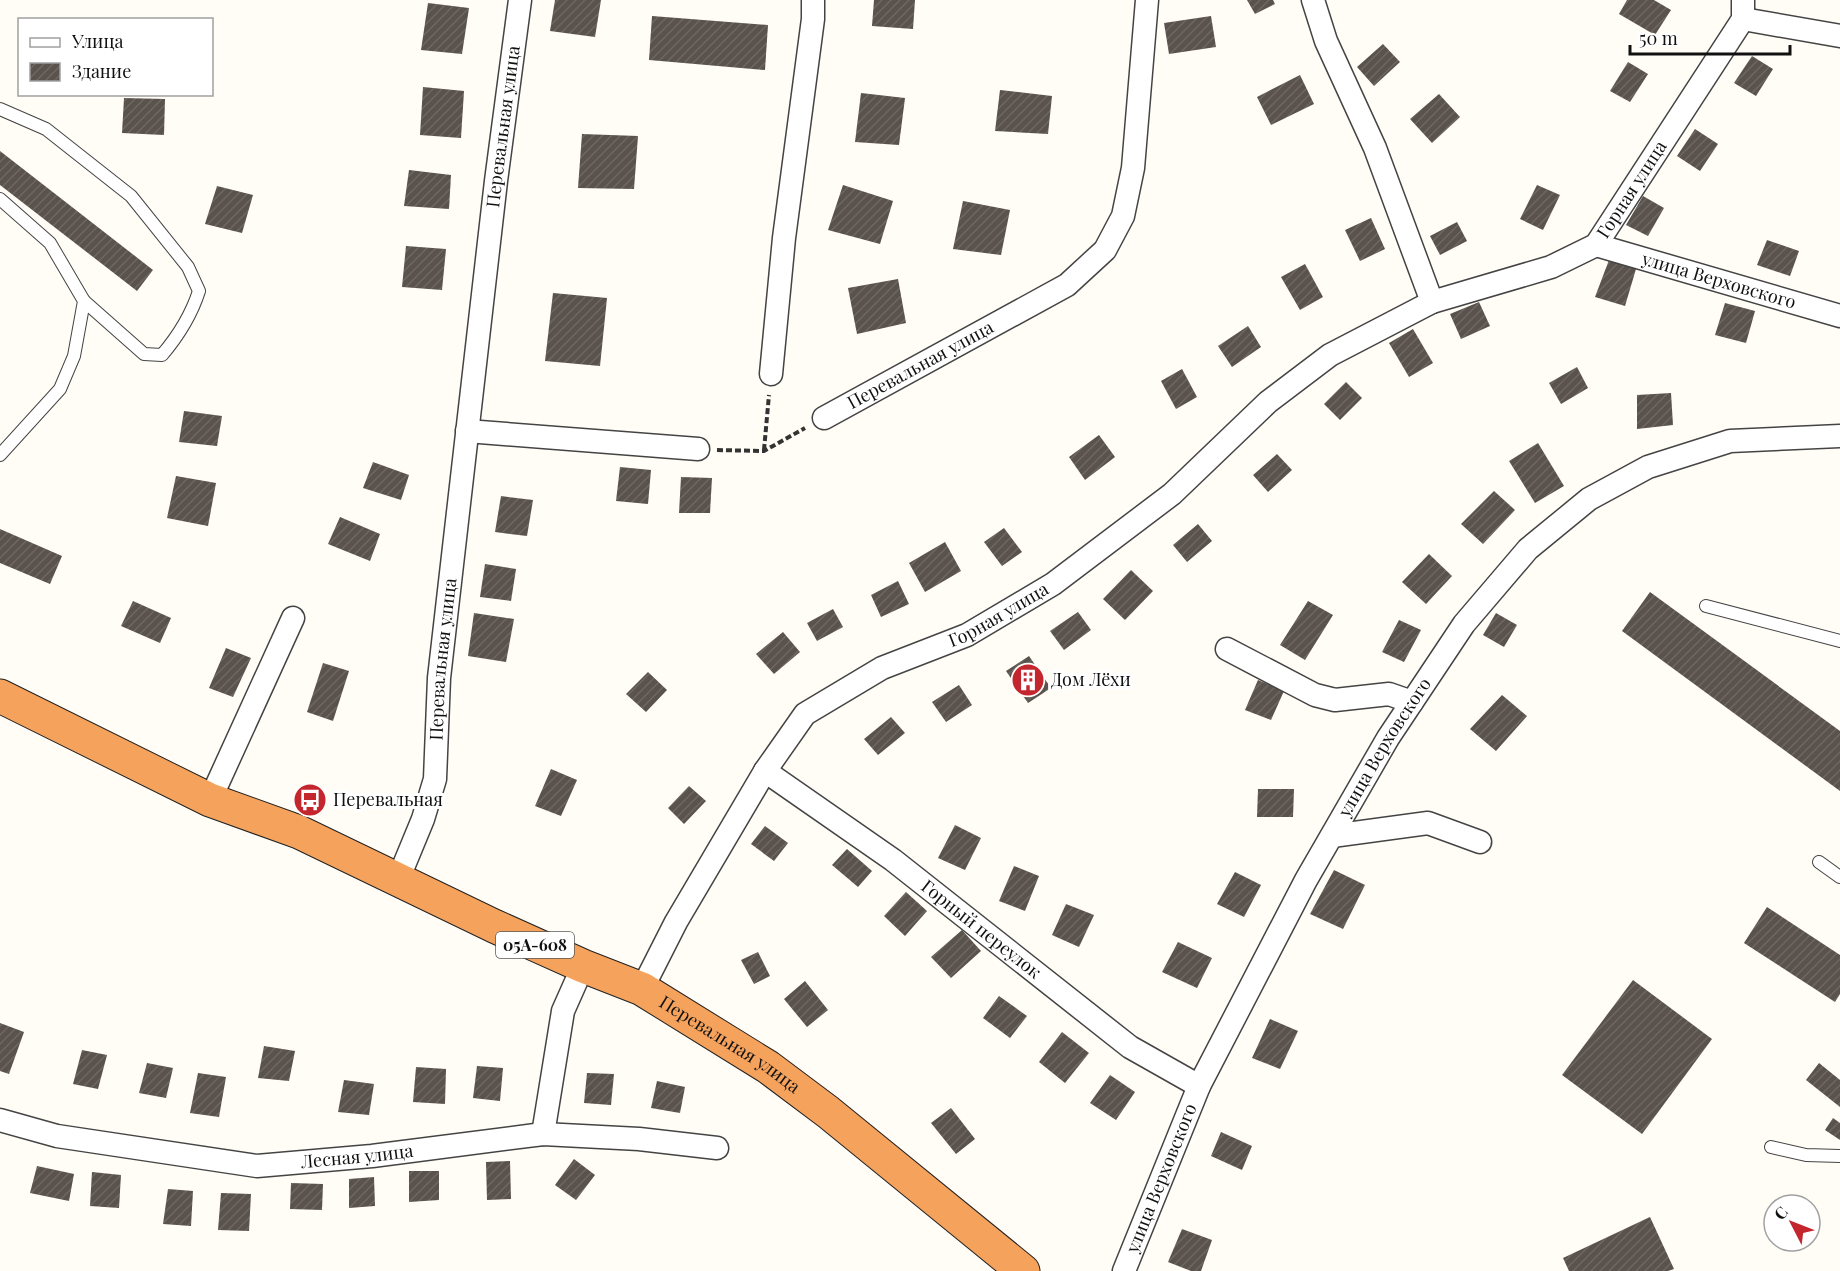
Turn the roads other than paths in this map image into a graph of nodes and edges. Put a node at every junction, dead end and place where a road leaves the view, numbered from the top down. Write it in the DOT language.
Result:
graph roads {
  1 [pos="520,0"];
  2 [pos="813,0"];
  3 [pos="1147,0"];
  4 [pos="1313,0"];
  5 [pos="1743,10"];
  6 [pos="1840,36"];
  7 [pos="0,109"];
  8 [pos="0,199"];
  9 [pos="1596,244"];
  10 [pos="84,301"];
  11 [pos="1432,302"];
  12 [pos="1840,316"];
  13 [pos="771,374"];
  14 [pos="824,418"];
  15 [pos="467,431"];
  16 [pos="1840,436"];
  17 [pos="698,449"];
  18 [pos="0,455"];
  19 [pos="1706,606"];
  20 [pos="293,618"];
  21 [pos="1840,641"];
  22 [pos="1227,650"];
  23 [pos="0,696"];
  24 [pos="1412,702"];
  25 [pos="765,771"];
  26 [pos="210,801"];
  27 [pos="1332,836"];
  28 [pos="1480,842"];
  29 [pos="1819,862"];
  30 [pos="1840,877"];
  31 [pos="397,882"];
  32 [pos="583,966"];
  33 [pos="642,989"];
  34 [pos="1199,1086"];
  35 [pos="0,1120"];
  36 [pos="543,1134"];
  37 [pos="1771,1147"];
  38 [pos="717,1148"];
  39 [pos="1840,1156"];
  40 [pos="1023,1271"];
  41 [pos="1124,1271"];
  1 -- 15 [label="street, Перевальная улица"];
  2 -- 13 [label="street"];
  3 -- 14 [label="street, Перевальная улица"];
  4 -- 11 [label="street"];
  5 -- 6 [label="street, Горная улица"];
  5 -- 9 [label="street, Горная улица"];
  7 -- 10 [label="lane"];
  8 -- 10 [label="lane"];
  9 -- 11 [label="street, Горная улица"];
  9 -- 12 [label="street, улица Верховского"];
  10 -- 18 [label="lane"];
  11 -- 25 [label="street, Горная улица"];
  15 -- 17 [label="street"];
  15 -- 31 [label="street, Перевальная улица"];
  16 -- 24 [label="street, улица Верховского"];
  19 -- 21 [label="lane"];
  20 -- 26 [label="street"];
  22 -- 24 [label="street"];
  23 -- 26 [label="highway, Перевальная улица / 05А-608"];
  24 -- 27 [label="street, улица Верховского"];
  25 -- 33 [label="street, Горная улица"];
  25 -- 34 [label="street, Горный переулок"];
  26 -- 31 [label="highway, Перевальная улица / 05А-608"];
  27 -- 28 [label="street"];
  27 -- 34 [label="street, улица Верховского"];
  29 -- 30 [label="lane"];
  31 -- 32 [label="highway, Перевальная улица / 05А-608"];
  32 -- 33 [label="highway, Перевальная улица / 05А-608"];
  32 -- 36 [label="street"];
  33 -- 40 [label="highway, Перевальная улица / 05А-608"];
  34 -- 41 [label="street, улица Верховского"];
  35 -- 36 [label="street, Лесная улица"];
  36 -- 38 [label="street, Лесная улица"];
  37 -- 39 [label="lane"];
}
